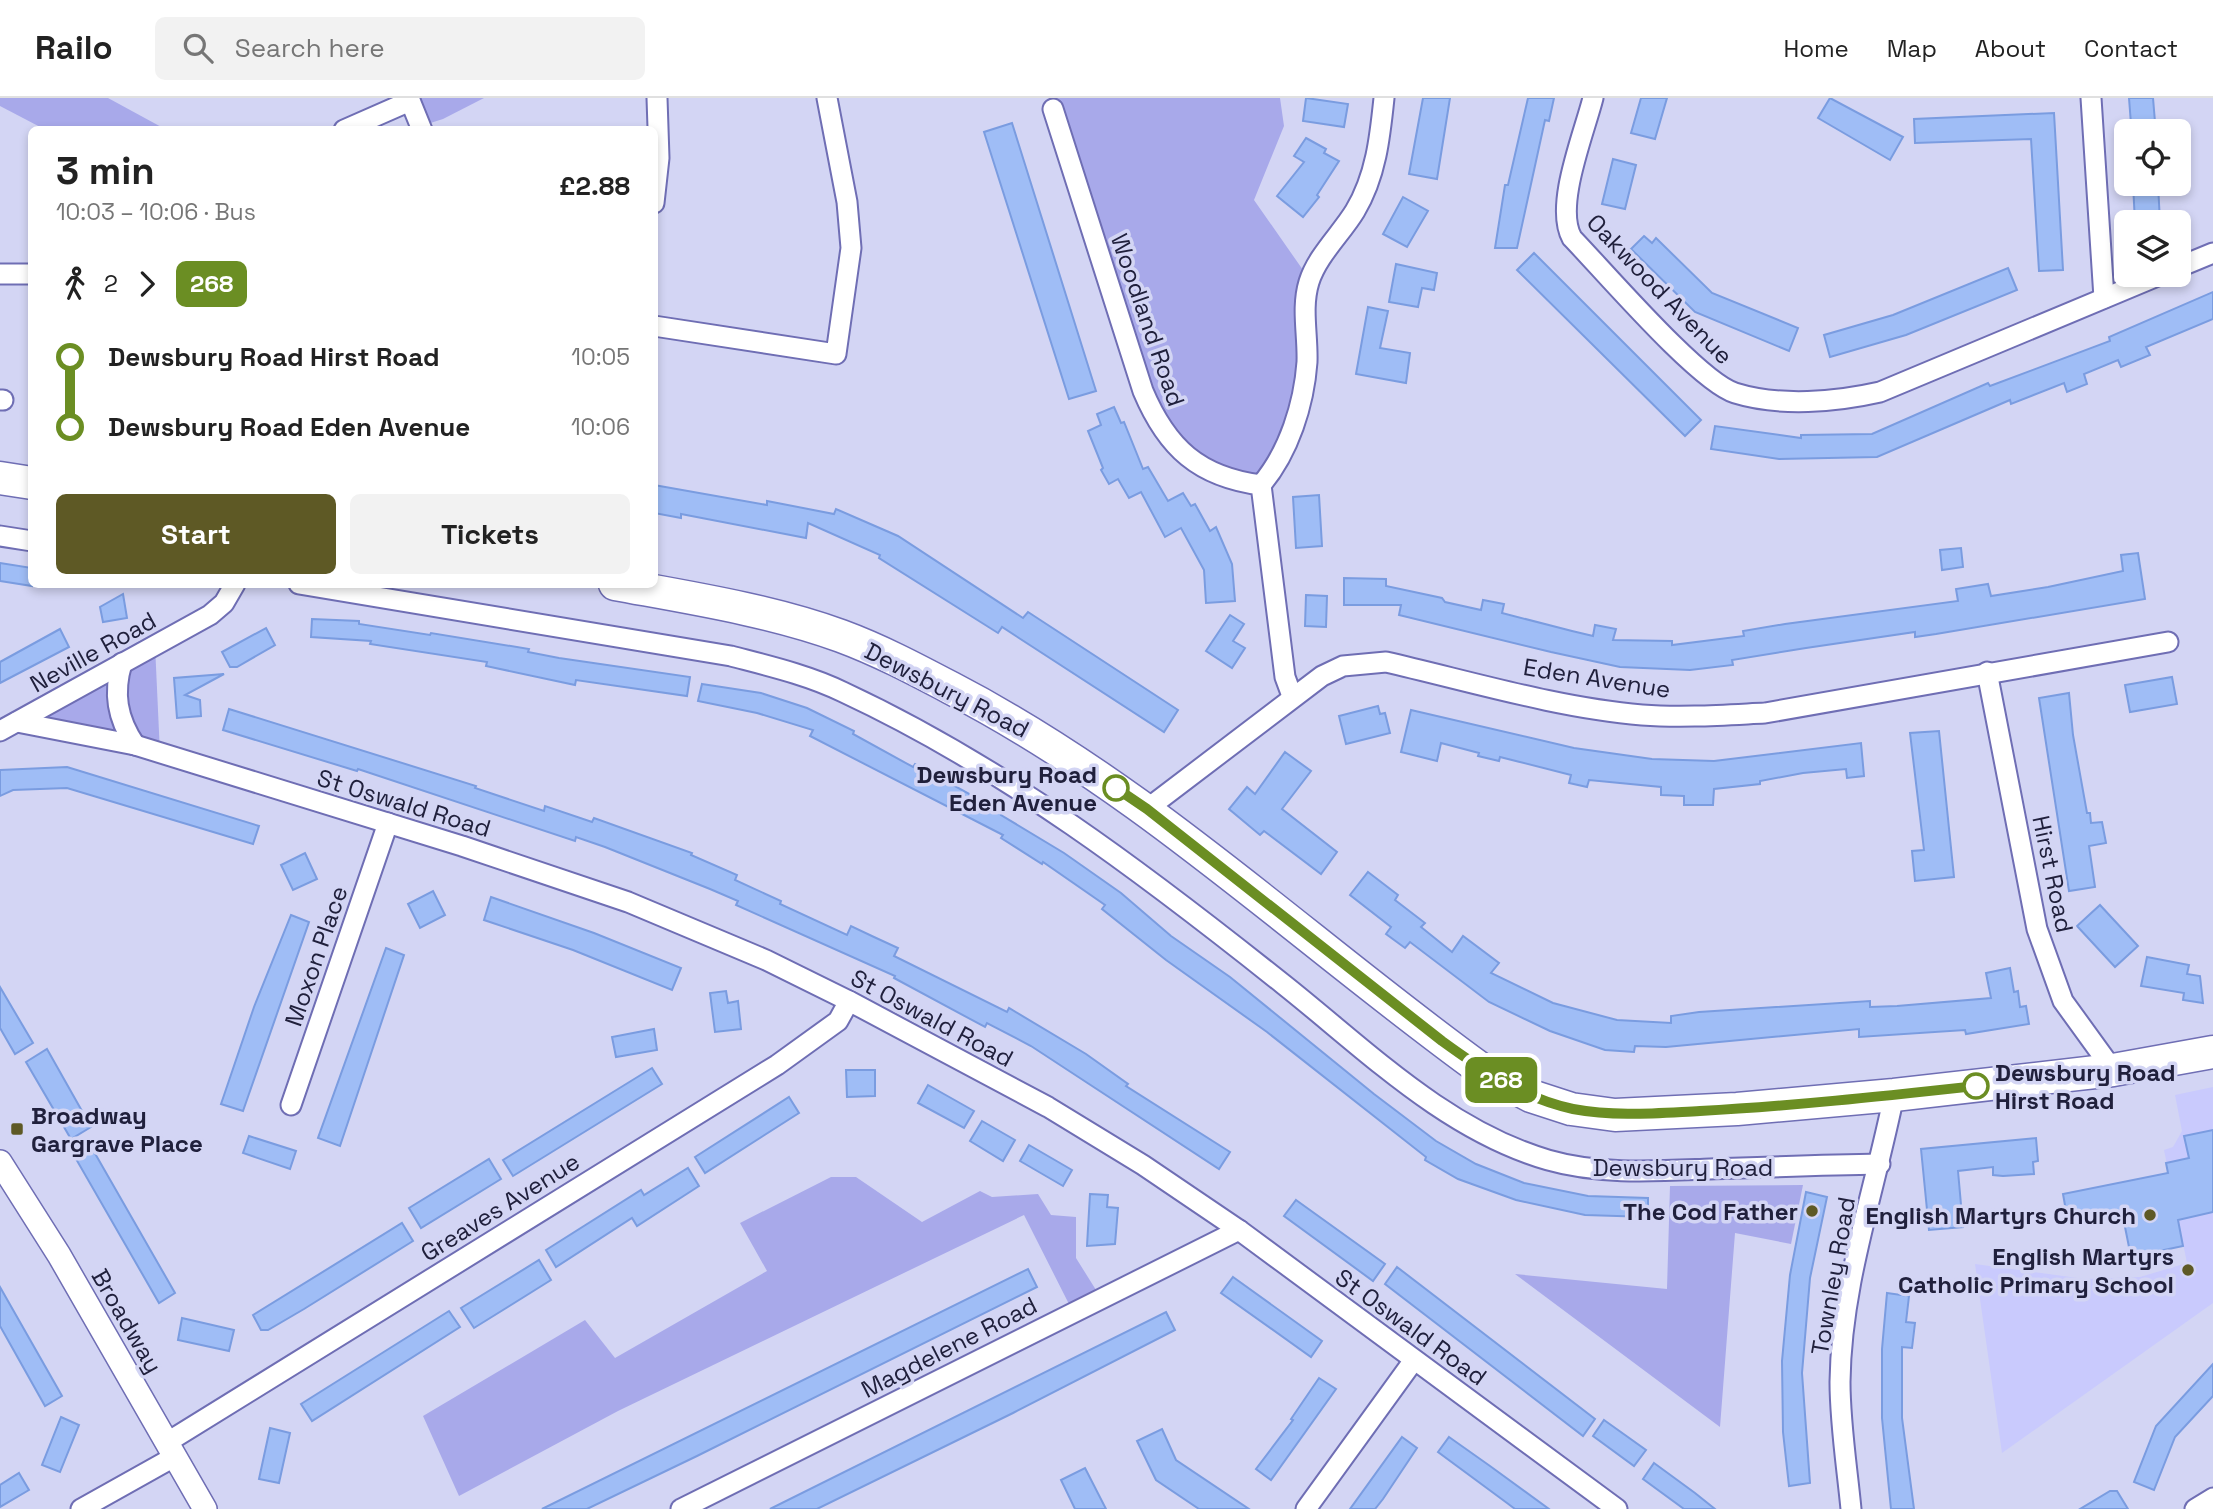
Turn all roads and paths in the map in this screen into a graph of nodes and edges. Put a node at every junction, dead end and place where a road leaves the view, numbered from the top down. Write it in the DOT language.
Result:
graph roads {
  1 [pos="657,98"];
  2 [pos="827,98"];
  3 [pos="1384,98"];
  4 [pos="1593,98"];
  5 [pos="2091,98"];
  6 [pos="410,99"];
  7 [pos="1053,109"];
  8 [pos="353,126"];
  9 [pos="420,126"];
  10 [pos="658,126"];
  11 [pos="658,128"];
  12 [pos="658,167"];
  13 [pos="2213,253"];
  14 [pos="2191,262"];
  15 [pos="0,274"];
  16 [pos="28,274"];
  17 [pos="2131,287"];
  18 [pos="2104,298"];
  19 [pos="658,327"];
  20 [pos="0,478"];
  21 [pos="28,482"];
  22 [pos="1261,485"];
  23 [pos="0,536"];
  24 [pos="28,540"];
  25 [pos="233,588"];
  26 [pos="323,588"];
  27 [pos="635,588"];
  28 [pos="2168,642"];
  29 [pos="122,663"];
  30 [pos="1987,672"];
  31 [pos="1292,696"];
  32 [pos="8,726"];
  33 [pos="135,745"];
  34 [pos="1147,809"];
  35 [pos="388,823"];
  36 [pos="849,1001"];
  37 [pos="2213,1052"];
  38 [pos="2113,1070"];
  39 [pos="1894,1095"];
  40 [pos="291,1105"];
  41 [pos="0,1162"];
  42 [pos="1880,1164"];
  43 [pos="6,1187"];
  44 [pos="1239,1230"];
  45 [pos="1414,1360"];
  46 [pos="170,1450"];
  47 [pos="2213,1498"];
  48 [pos="81,1509"];
  49 [pos="205,1509"];
  50 [pos="681,1509"];
  51 [pos="1306,1509"];
  52 [pos="1617,1509"];
  53 [pos="1851,1509"];
  54 [pos="2195,1509"];
  1 -- 10 [label="street"];
  2 -- 19 [label="street"];
  3 -- 22 [label="street"];
  4 -- 18 [label="street, Oakwood Avenue"];
  5 -- 18 [label="street"];
  6 -- 8 [label="street"];
  6 -- 9 [label="street"];
  7 -- 22 [label="street, Woodland Road"];
  11 -- 12 [label="street"];
  13 -- 14 [label="street"];
  15 -- 16 [label="street"];
  17 -- 18 [label="street, Oakwood Avenue"];
  20 -- 21 [label="highway"];
  22 -- 31 [label="street"];
  23 -- 24 [label="street"];
  25 -- 29 [label="street, Neville Road"];
  26 -- 42 [label="street, Dewsbury Road"];
  27 -- 34 [label="highway, Dewsbury Road"];
  28 -- 30 [label="street, Eden Avenue"];
  29 -- 32 [label="street, Neville Road"];
  29 -- 33 [label="street"];
  30 -- 31 [label="street, Eden Avenue"];
  30 -- 38 [label="street, Hirst Road"];
  31 -- 34 [label="street, Eden Avenue"];
  32 -- 33 [label="street, St Oswald Road"];
  33 -- 35 [label="street, St Oswald Road"];
  34 -- 39 [label="highway, Dewsbury Road"];
  35 -- 36 [label="street, St Oswald Road"];
  35 -- 40 [label="street, Moxon Place"];
  36 -- 44 [label="street, St Oswald Road"];
  36 -- 46 [label="street, Greaves Avenue"];
  37 -- 38 [label="highway, Dewsbury Road"];
  38 -- 39 [label="highway, Dewsbury Road"];
  39 -- 42 [label="street, Townley Road"];
  41 -- 43 [label="street, Broadway"];
  42 -- 53 [label="street, Townley Road"];
  43 -- 46 [label="street, Broadway"];
  44 -- 45 [label="street, St Oswald Road"];
  44 -- 50 [label="street, Magdelene Road"];
  45 -- 51 [label="street"];
  45 -- 52 [label="street, St Oswald Road"];
  46 -- 48 [label="street, Greaves Avenue"];
  46 -- 49 [label="street, Broadway"];
  47 -- 54 [label="street"];
}
